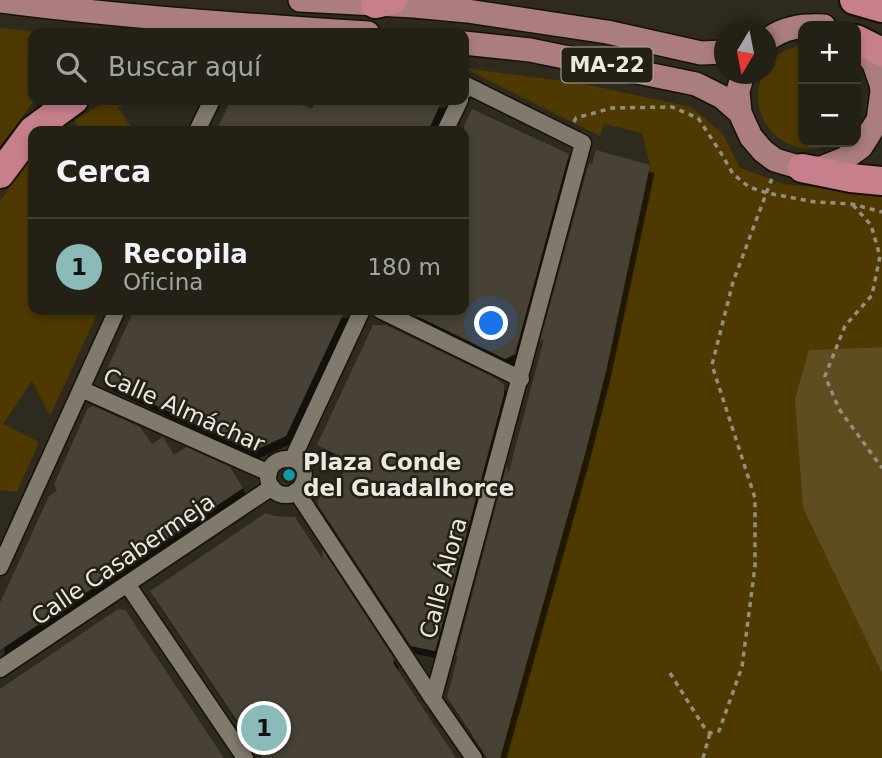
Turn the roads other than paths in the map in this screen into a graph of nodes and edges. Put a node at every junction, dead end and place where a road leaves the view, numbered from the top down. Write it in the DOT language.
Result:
graph roads {
  1 [pos="300,0"];
  2 [pos="854,0"];
  3 [pos="0,1"];
  4 [pos="384,2"];
  5 [pos="882,8"];
  6 [pos="798,26"];
  7 [pos="295,28"];
  8 [pos="777,33"];
  9 [pos="861,43"];
  10 [pos="469,44"];
  11 [pos="861,47"];
  12 [pos="714,52"];
  13 [pos="882,52"];
  14 [pos="740,84"];
  15 [pos="881,84"];
  16 [pos="469,86"];
  17 [pos="67,105"];
  18 [pos="210,105"];
  19 [pos="458,105"];
  20 [pos="740,113"];
  21 [pos="38,126"];
  22 [pos="199,126"];
  23 [pos="447,126"];
  24 [pos="28,137"];
  25 [pos="871,145"];
  26 [pos="788,164"];
  27 [pos="0,174"];
  28 [pos="882,181"];
  29 [pos="115,315"];
  30 [pos="360,315"];
  31 [pos="390,315"];
  32 [pos="521,379"];
  33 [pos="81,389"];
  34 [pos="292,460"];
  35 [pos="270,480"];
  36 [pos="296,491"];
  37 [pos="0,566"];
  38 [pos="127,584"];
  39 [pos="0,669"];
  40 [pos="433,699"];
  41 [pos="245,758"];
  42 [pos="474,758"];
  1 -- 4 [label="main road, MA-22"];
  2 -- 5 [label="highway"];
  3 -- 7 [label="main road"];
  4 -- 12 [label="main road, MA-22"];
  6 -- 8 [label="main road"];
  9 -- 13 [label="highway"];
  10 -- 20 [label="main road, MA-22"];
  11 -- 15 [label="main road"];
  14 -- 20 [label="main road"];
  15 -- 25 [label="main road"];
  16 -- 32 [label="street, Calle Álora"];
  17 -- 21 [label="highway"];
  18 -- 22 [label="street"];
  19 -- 23 [label="street"];
  20 -- 26 [label="main road, MA-22"];
  24 -- 27 [label="highway"];
  25 -- 26 [label="main road"];
  26 -- 28 [label="highway"];
  29 -- 33 [label="street"];
  30 -- 34 [label="street"];
  31 -- 32 [label="street"];
  32 -- 40 [label="street, Calle Álora"];
  33 -- 35 [label="street, Calle Almáchar"];
  33 -- 37 [label="street"];
  34 -- 35 [label="street"];
  34 -- 36 [label="street"];
  35 -- 36 [label="street"];
  35 -- 38 [label="street, Calle Casabermeja"];
  36 -- 40 [label="street"];
  38 -- 39 [label="street, Calle Casabermeja"];
  38 -- 41 [label="street"];
  40 -- 42 [label="street"];
}
